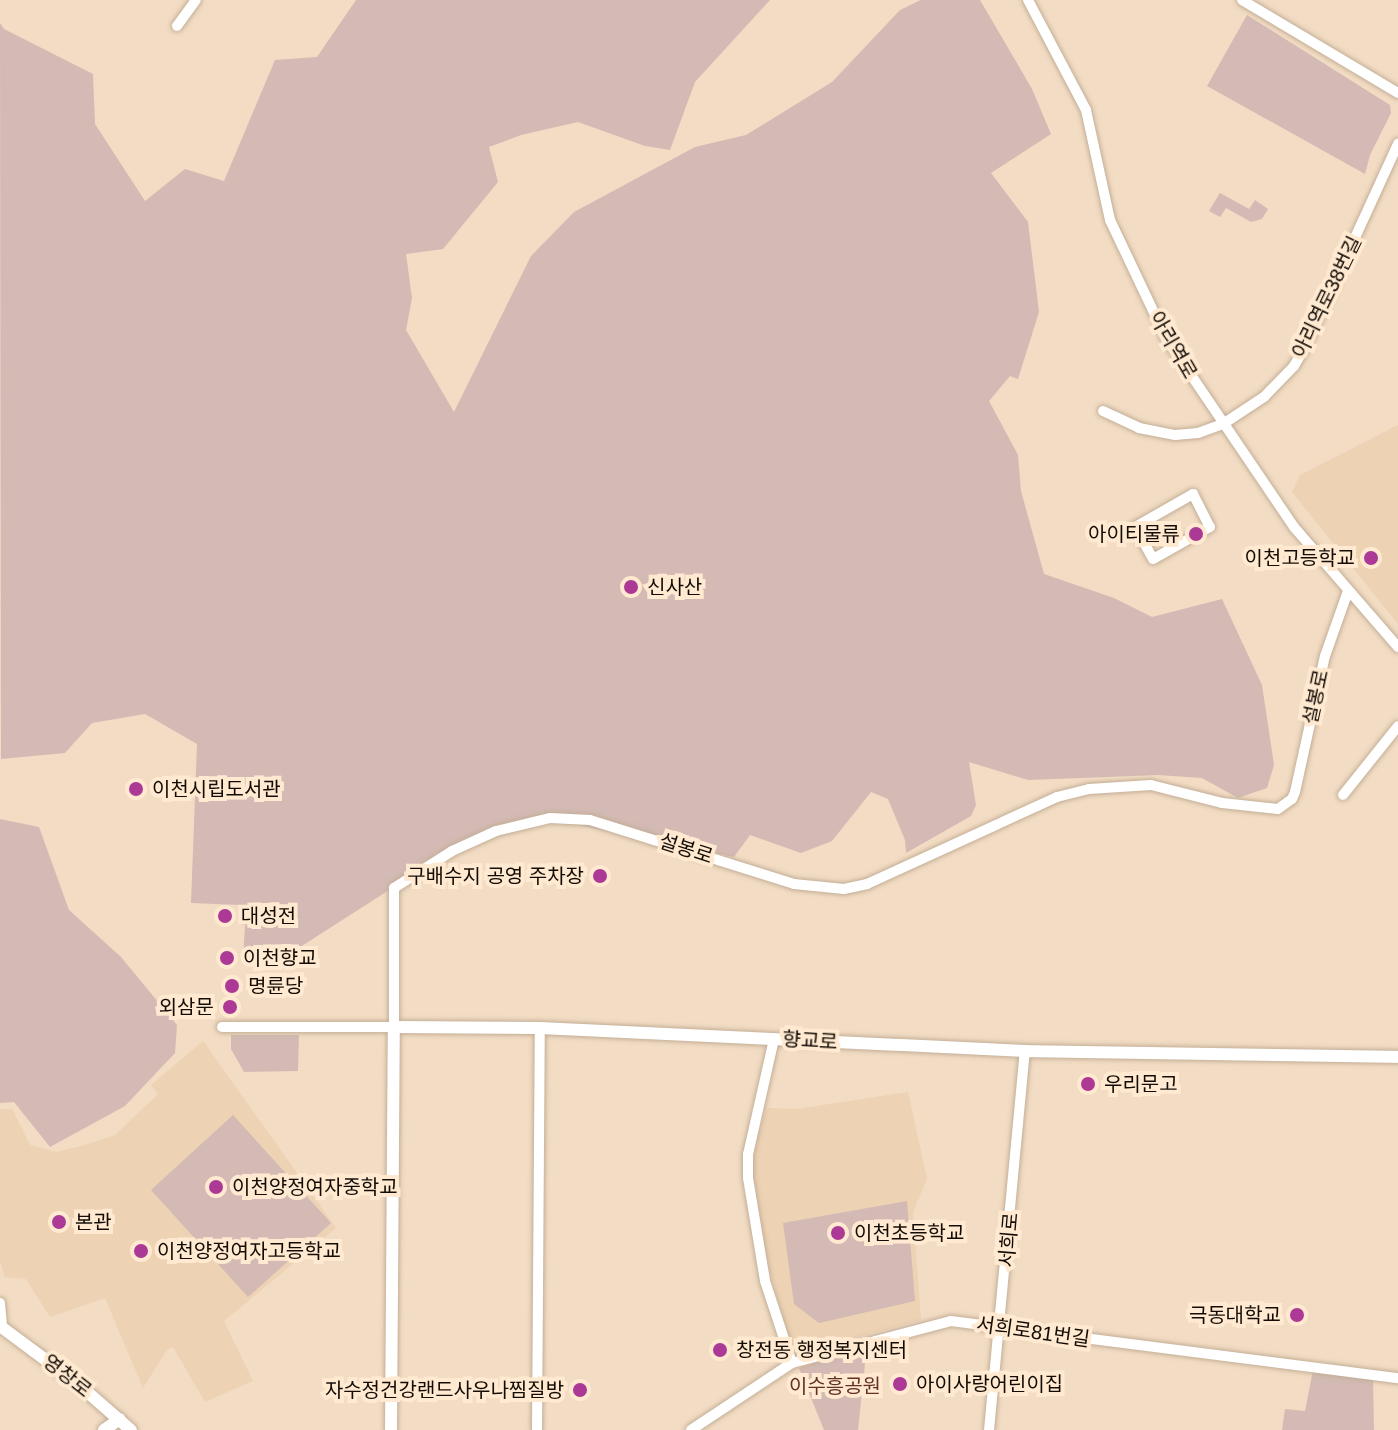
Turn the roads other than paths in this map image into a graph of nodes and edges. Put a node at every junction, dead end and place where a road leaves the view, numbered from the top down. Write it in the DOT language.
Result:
graph roads {
  1 [pos="196,0"];
  2 [pos="1028,0"];
  3 [pos="1242,0"];
  4 [pos="177,26"];
  5 [pos="1398,93"];
  6 [pos="1398,144"];
  7 [pos="1103,411"];
  8 [pos="1223,424"];
  9 [pos="1135,527"];
  10 [pos="1348,591"];
  11 [pos="1398,647"];
  12 [pos="1398,726"];
  13 [pos="1343,795"];
  14 [pos="222,1027"];
  15 [pos="394,1027"];
  16 [pos="540,1028"];
  17 [pos="774,1039"];
  18 [pos="1025,1051"];
  19 [pos="1398,1057"];
  20 [pos="0,1303"];
  21 [pos="1,1327"];
  22 [pos="1001,1328"];
  23 [pos="792,1363"];
  24 [pos="1398,1378"];
  25 [pos="120,1419"];
  26 [pos="104,1430"];
  27 [pos="131,1430"];
  28 [pos="391,1430"];
  29 [pos="537,1430"];
  30 [pos="691,1430"];
  31 [pos="989,1430"];
  1 -- 4 [label="street"];
  2 -- 8 [label="street, 아리역로"];
  3 -- 5 [label="street"];
  6 -- 8 [label="street, 아리역로38번길"];
  7 -- 8 [label="street, 아리역로38번길"];
  8 -- 10 [label="street, 아리역로"];
  9 -- 9 [label="street"];
  10 -- 11 [label="street, 아리역로"];
  10 -- 15 [label="street, 설봉로"];
  12 -- 13 [label="street"];
  14 -- 15 [label="street, 향교로"];
  15 -- 16 [label="street, 향교로"];
  15 -- 28 [label="street, 설봉로"];
  16 -- 17 [label="street, 향교로"];
  16 -- 29 [label="street"];
  17 -- 18 [label="street, 향교로"];
  17 -- 23 [label="street"];
  18 -- 19 [label="street, 향교로"];
  18 -- 22 [label="street, 서희로"];
  20 -- 21 [label="street"];
  21 -- 25 [label="street, 영창로"];
  22 -- 23 [label="street, 서희로81번길"];
  22 -- 24 [label="street, 서희로81번길"];
  22 -- 31 [label="street, 서희로"];
  23 -- 30 [label="street, 서희로81번길"];
  25 -- 26 [label="street"];
  25 -- 27 [label="street, 영창로"];
}
